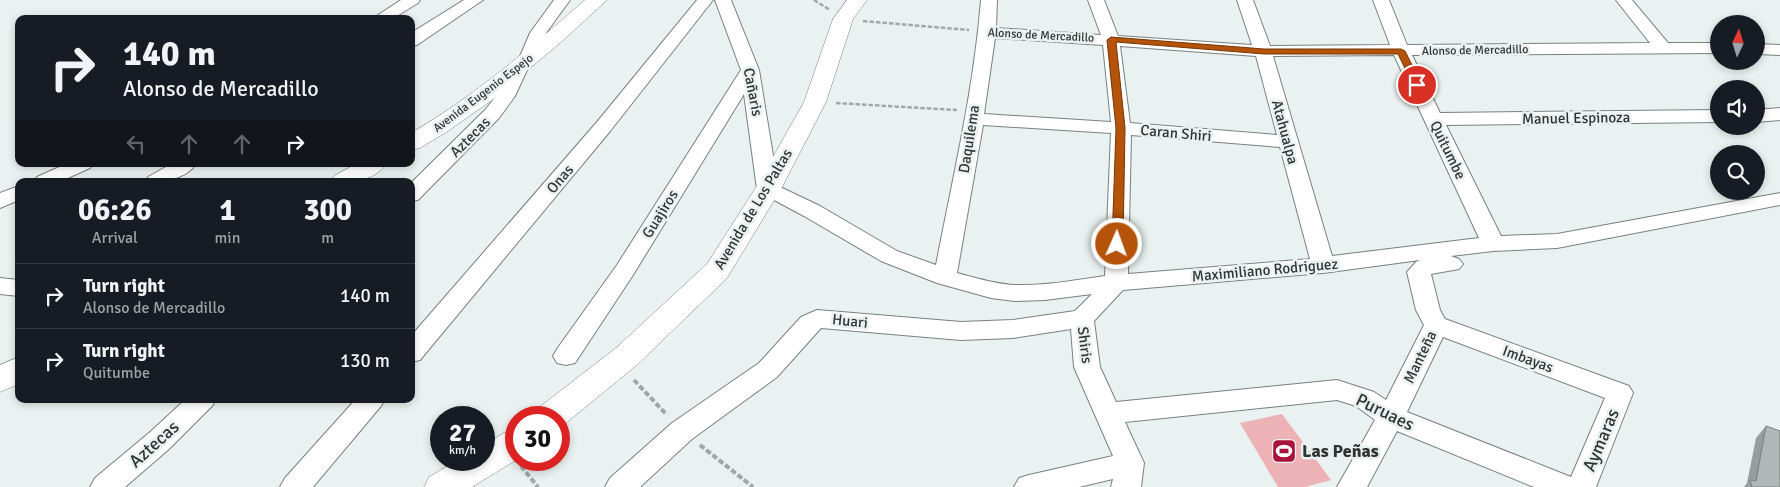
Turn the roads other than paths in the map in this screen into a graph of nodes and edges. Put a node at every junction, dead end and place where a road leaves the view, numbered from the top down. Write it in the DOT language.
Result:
graph roads {
  1 [pos="412,0"];
  2 [pos="475,0"];
  3 [pos="562,0"];
  4 [pos="597,0"];
  5 [pos="705,0"];
  6 [pos="723,0"];
  7 [pos="989,0"];
  8 [pos="1096,0"];
  9 [pos="1244,0"];
  10 [pos="1381,0"];
  11 [pos="1624,0"];
  12 [pos="850,10"];
  13 [pos="387,15"];
  14 [pos="987,32"];
  15 [pos="415,38"];
  16 [pos="1111,40"];
  17 [pos="1662,47"];
  18 [pos="1710,48"];
  19 [pos="1765,49"];
  20 [pos="1780,50"];
  21 [pos="1264,51"];
  22 [pos="1401,51"];
  23 [pos="522,65"];
  24 [pos="750,70"];
  25 [pos="1780,114"];
  26 [pos="974,115"];
  27 [pos="1765,115"];
  28 [pos="1710,116"];
  29 [pos="1434,119"];
  30 [pos="1120,128"];
  31 [pos="415,141"];
  32 [pos="1288,142"];
  33 [pos="76,167"];
  34 [pos="181,167"];
  35 [pos="369,167"];
  36 [pos="51,178"];
  37 [pos="161,178"];
  38 [pos="348,178"];
  39 [pos="768,189"];
  40 [pos="415,192"];
  41 [pos="15,194"];
  42 [pos="1780,199"];
  43 [pos="0,201"];
  44 [pos="1557,241"];
  45 [pos="1493,244"];
  46 [pos="1323,265"];
  47 [pos="945,277"];
  48 [pos="1116,282"];
  49 [pos="0,286"];
  50 [pos="15,288"];
  51 [pos="1082,320"];
  52 [pos="1436,325"];
  53 [pos="415,348"];
  54 [pos="566,356"];
  55 [pos="1620,393"];
  56 [pos="199,403"];
  57 [pos="368,403"];
  58 [pos="564,406"];
  59 [pos="1107,413"];
  60 [pos="1391,417"];
  61 [pos="505,450"];
  62 [pos="1128,475"];
  63 [pos="105,487"];
  64 [pos="295,487"];
  65 [pos="442,487"];
  66 [pos="620,487"];
  67 [pos="1029,487"];
  68 [pos="1352,487"];
  69 [pos="1565,487"];
  70 [pos="1581,487"];
  1 -- 13 [label="street"];
  2 -- 15 [label="street"];
  3 -- 23 [label="street, Aztecas"];
  4 -- 23 [label="main road, Avenida Eugenio Espejo"];
  5 -- 53 [label="street, Onas"];
  6 -- 24 [label="street, Cañaris"];
  7 -- 14 [label="street, Daquilema"];
  8 -- 16 [label="street"];
  9 -- 21 [label="street, Atahualpa"];
  10 -- 22 [label="street, Quitumbe"];
  11 -- 17 [label="street"];
  12 -- 39 [label="main road, Avenida de Los Paltas"];
  14 -- 16 [label="street, Alonso de Mercadillo"];
  14 -- 26 [label="street, Daquilema"];
  16 -- 21 [label="street, Alonso de Mercadillo"];
  16 -- 30 [label="street"];
  17 -- 18 [label="street, Alonso de Mercadillo"];
  17 -- 22 [label="street, Alonso de Mercadillo"];
  19 -- 20 [label="street"];
  21 -- 22 [label="street, Alonso de Mercadillo"];
  21 -- 32 [label="street, Atahualpa"];
  22 -- 29 [label="street, Quitumbe"];
  23 -- 31 [label="main road, Avenida Eugenio Espejo"];
  23 -- 40 [label="street, Aztecas"];
  24 -- 39 [label="street, Cañaris"];
  24 -- 54 [label="street, Guajiros"];
  25 -- 27 [label="street"];
  26 -- 30 [label="street, Caran Shiri"];
  26 -- 47 [label="street, Daquilema"];
  28 -- 29 [label="street, Manuel Espinoza"];
  29 -- 45 [label="street, Quitumbe"];
  30 -- 32 [label="street, Caran Shiri"];
  30 -- 48 [label="street"];
  32 -- 46 [label="street, Atahualpa"];
  33 -- 36 [label="street"];
  34 -- 37 [label="street"];
  35 -- 38 [label="main road"];
  39 -- 47 [label="street, Maximiliano Rodriguez"];
  39 -- 58 [label="main road, Avenida de Los Paltas"];
  41 -- 43 [label="street"];
  42 -- 44 [label="street, Maximiliano Rodriguez"];
  44 -- 45 [label="street, Maximiliano Rodriguez"];
  44 -- 52 [label="street, Manteña"];
  45 -- 46 [label="street, Maximiliano Rodriguez"];
  46 -- 48 [label="street, Maximiliano Rodriguez"];
  47 -- 48 [label="street, Maximiliano Rodriguez"];
  48 -- 51 [label="street, Shiris"];
  49 -- 50 [label="street"];
  51 -- 59 [label="street, Shiris"];
  51 -- 66 [label="street, Huari"];
  52 -- 55 [label="street, Imbayas"];
  52 -- 60 [label="street, Manteña"];
  55 -- 70 [label="street, Aymaras"];
  56 -- 63 [label="street, Aztecas"];
  57 -- 64 [label="street"];
  59 -- 60 [label="street, Puruaes"];
  59 -- 62 [label="street, Shiris"];
  60 -- 68 [label="street, Manteña"];
  60 -- 69 [label="street, Puruaes"];
  61 -- 65 [label="main road"];
  62 -- 67 [label="street"];
}
